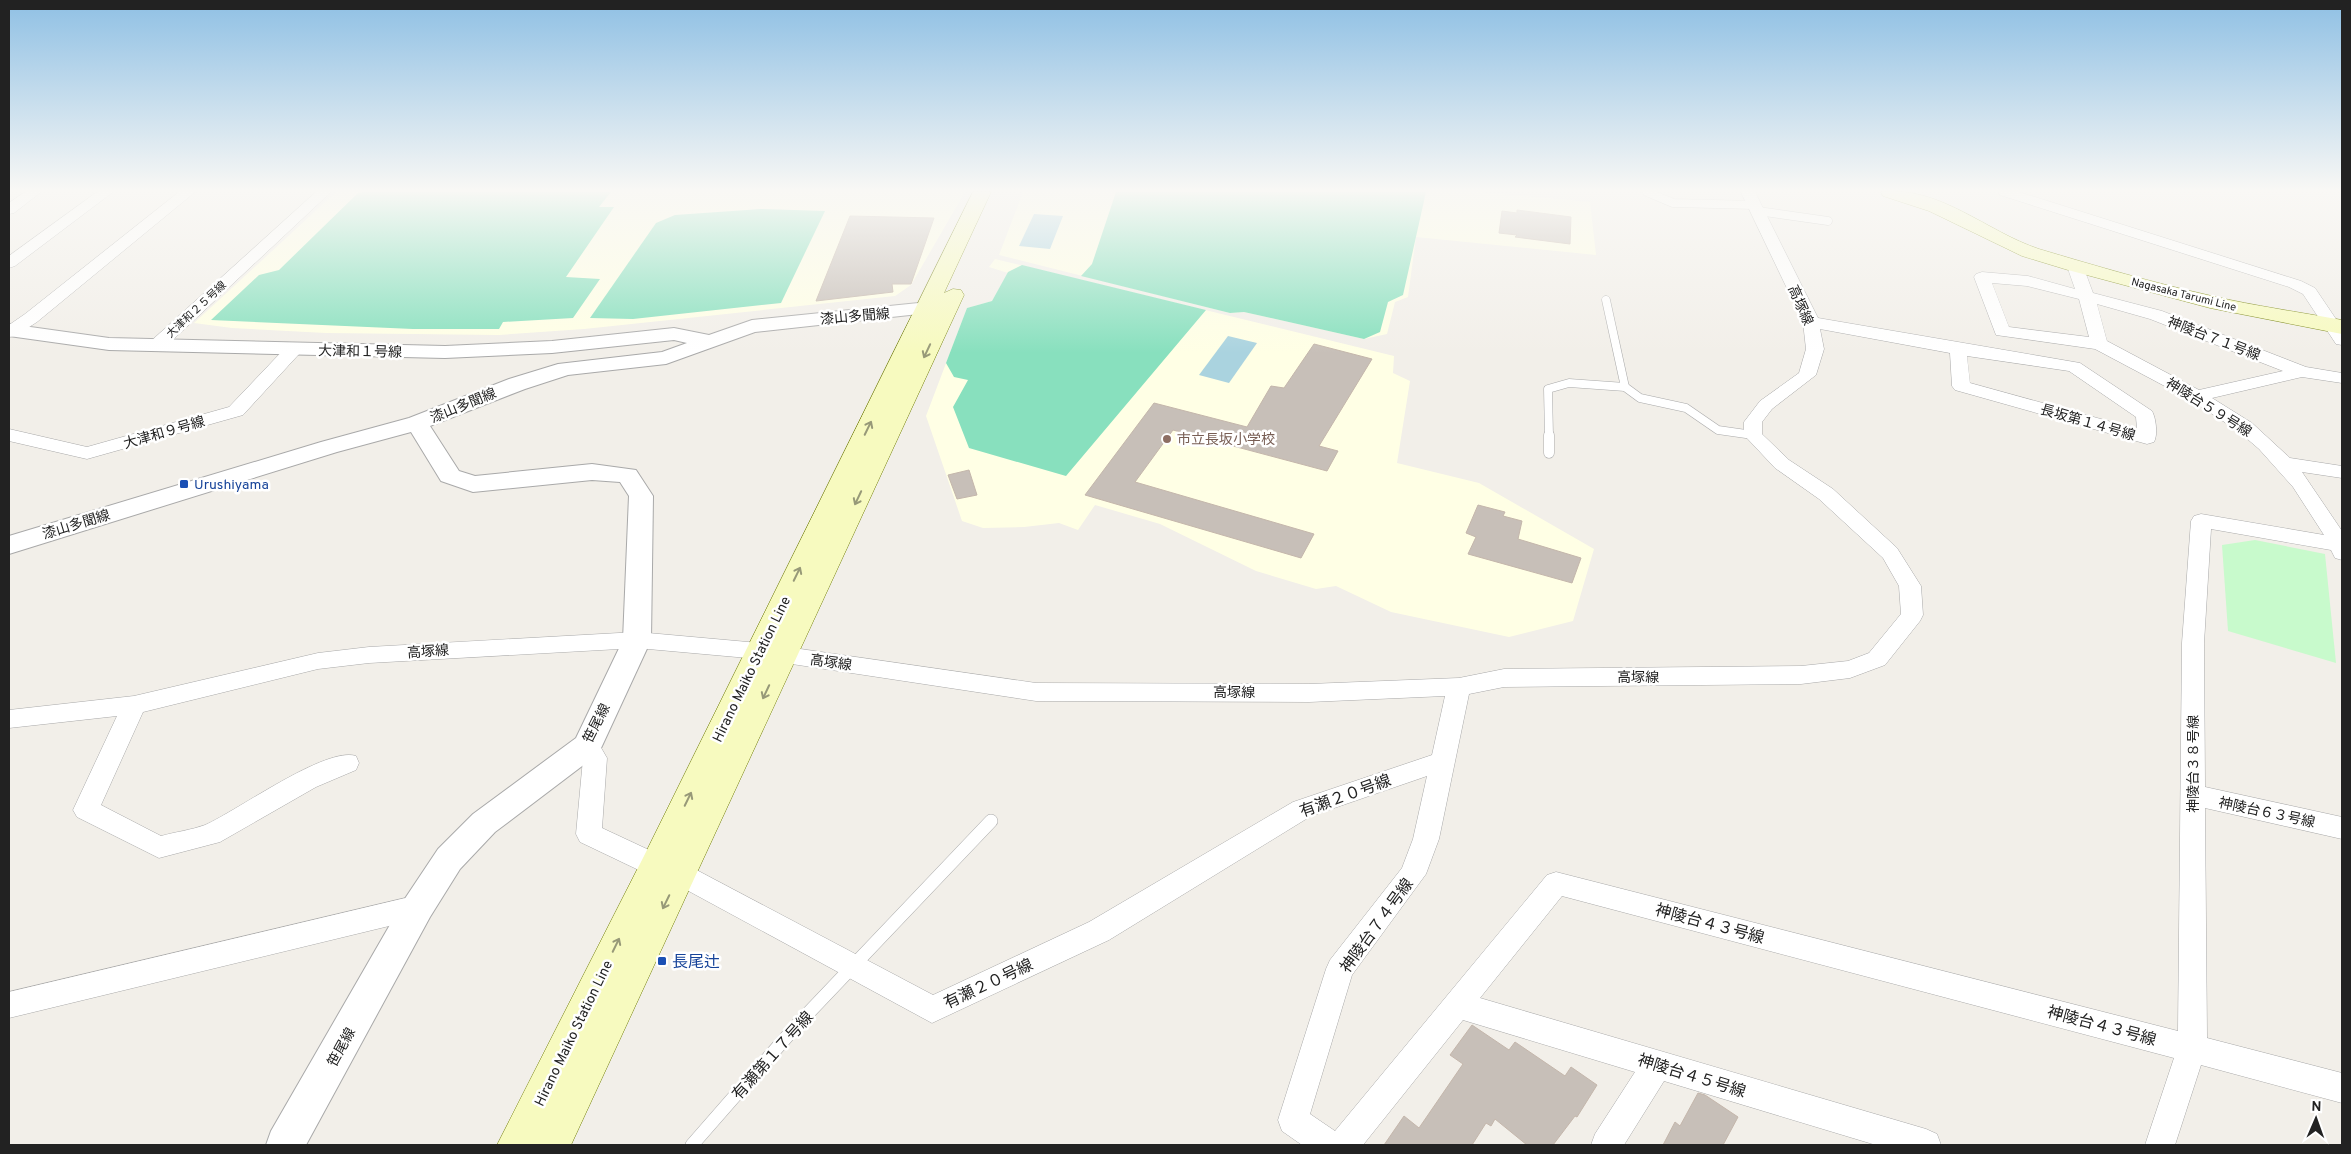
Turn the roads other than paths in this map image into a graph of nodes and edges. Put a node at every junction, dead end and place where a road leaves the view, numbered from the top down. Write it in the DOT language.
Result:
graph roads {
  1 [pos="32,246"];
  2 [pos="121,246"];
  3 [pos="265,246"];
  4 [pos="961,246"];
  5 [pos="971,246"];
  6 [pos="1774,246"];
  7 [pos="2016,246"];
  8 [pos="2175,246"];
  9 [pos="9,263"];
  10 [pos="2075,266"];
  11 [pos="2086,296"];
  12 [pos="1606,300"];
  13 [pos="937,308"];
  14 [pos="1810,322"];
  15 [pos="10,331"];
  16 [pos="2339,331"];
  17 [pos="710,341"];
  18 [pos="2099,344"];
  19 [pos="156,346"];
  20 [pos="294,349"];
  21 [pos="1958,349"];
  22 [pos="2302,372"];
  23 [pos="2342,378"];
  24 [pos="1626,387"];
  25 [pos="2196,396"];
  26 [pos="417,424"];
  27 [pos="9,435"];
  28 [pos="1753,435"];
  29 [pos="1549,453"];
  30 [pos="2284,463"];
  31 [pos="2342,472"];
  32 [pos="9,545"];
  33 [pos="2342,548"];
  34 [pos="637,640"];
  35 [pos="772,653"];
  36 [pos="1459,687"];
  37 [pos="134,706"];
  38 [pos="9,719"];
  39 [pos="586,746"];
  40 [pos="1443,761"];
  41 [pos="347,763"];
  42 [pos="2193,795"];
  43 [pos="991,821"];
  44 [pos="2342,828"];
  45 [pos="668,870"];
  46 [pos="418,907"];
  47 [pos="854,967"];
  48 [pos="1457,1004"];
  49 [pos="9,1006"];
  50 [pos="2192,1048"];
  51 [pos="1658,1064"];
  52 [pos="2342,1088"];
  53 [pos="1885,1140"];
  54 [pos="285,1145"];
  55 [pos="517,1145"];
  56 [pos="550,1145"];
  57 [pos="692,1145"];
  58 [pos="1328,1145"];
  59 [pos="1344,1145"];
  60 [pos="1606,1145"];
  61 [pos="1926,1145"];
  62 [pos="2160,1145"];
  1 -- 9 [label="street"];
  2 -- 15 [label="street"];
  3 -- 19 [label="street, 大津和２５号線"];
  4 -- 13 [label="main road, Hirano Maiko Station Line"];
  5 -- 13 [label="main road, Hirano Maiko Station Line"];
  6 -- 14 [label="street, 高塚線"];
  7 -- 10 [label="main road, Nagasaka Tarumi Line"];
  8 -- 16 [label="street"];
  10 -- 11 [label="street"];
  10 -- 16 [label="main road, Nagasaka Tarumi Line"];
  11 -- 18 [label="street"];
  11 -- 18 [label="street, 神陵台７１号線"];
  11 -- 22 [label="street, 神陵台７１号線"];
  12 -- 24 [label="lane"];
  13 -- 17 [label="street, 漆山多聞線"];
  13 -- 35 [label="main road, Hirano Maiko Station Line"];
  14 -- 21 [label="street, 長坂第１４号線"];
  14 -- 28 [label="street, 高塚線"];
  15 -- 19 [label="street, 大津和１号線"];
  17 -- 20 [label="street, 大津和１号線"];
  17 -- 26 [label="street, 漆山多聞線"];
  18 -- 25 [label="street, 神陵台５９号線"];
  19 -- 20 [label="street, 大津和１号線"];
  20 -- 27 [label="street, 大津和９号線"];
  21 -- 21 [label="street, 長坂第１４号線"];
  22 -- 23 [label="street, 神陵台７１号線"];
  22 -- 25 [label="street"];
  24 -- 28 [label="lane"];
  24 -- 29 [label="lane"];
  25 -- 30 [label="street, 神陵台５９号線"];
  26 -- 32 [label="street, 漆山多聞線"];
  26 -- 34 [label="street, 笹尾線"];
  28 -- 36 [label="street, 高塚線"];
  30 -- 31 [label="street"];
  30 -- 33 [label="street, 神陵台５９号線"];
  33 -- 42 [label="street, 神陵台３８号線"];
  34 -- 35 [label="street, 高塚線"];
  34 -- 37 [label="street, 高塚線"];
  34 -- 39 [label="street, 笹尾線"];
  35 -- 36 [label="street, 高塚線"];
  35 -- 45 [label="main road, Hirano Maiko Station Line"];
  36 -- 40 [label="street, 神陵台７４号線"];
  37 -- 38 [label="street, 高塚線"];
  37 -- 41 [label="street"];
  39 -- 45 [label="street, 有瀬２０号線"];
  39 -- 46 [label="street, 笹尾線"];
  40 -- 47 [label="street, 有瀬２０号線"];
  40 -- 58 [label="street, 神陵台７４号線"];
  42 -- 44 [label="street, 神陵台６３号線"];
  42 -- 50 [label="street, 神陵台３８号線"];
  43 -- 47 [label="lane, 有瀬第１７号線"];
  45 -- 47 [label="street, 有瀬２０号線"];
  55 -- 45 [label="main road, Hirano Maiko Station Line, one-way"];
  45 -- 56 [label="main road, Hirano Maiko Station Line, one-way"];
  46 -- 49 [label="street"];
  46 -- 54 [label="street, 笹尾線"];
  47 -- 57 [label="lane, 有瀬第１７号線"];
  48 -- 50 [label="street, 神陵台４３号線"];
  48 -- 51 [label="street, 神陵台４５号線"];
  48 -- 59 [label="street, 神陵台４３号線"];
  50 -- 52 [label="street"];
  50 -- 62 [label="street, 神陵台３８号線"];
  51 -- 53 [label="street, 神陵台４５号線"];
  51 -- 60 [label="street"];
  53 -- 61 [label="street, 神陵台４５号線"];
}
